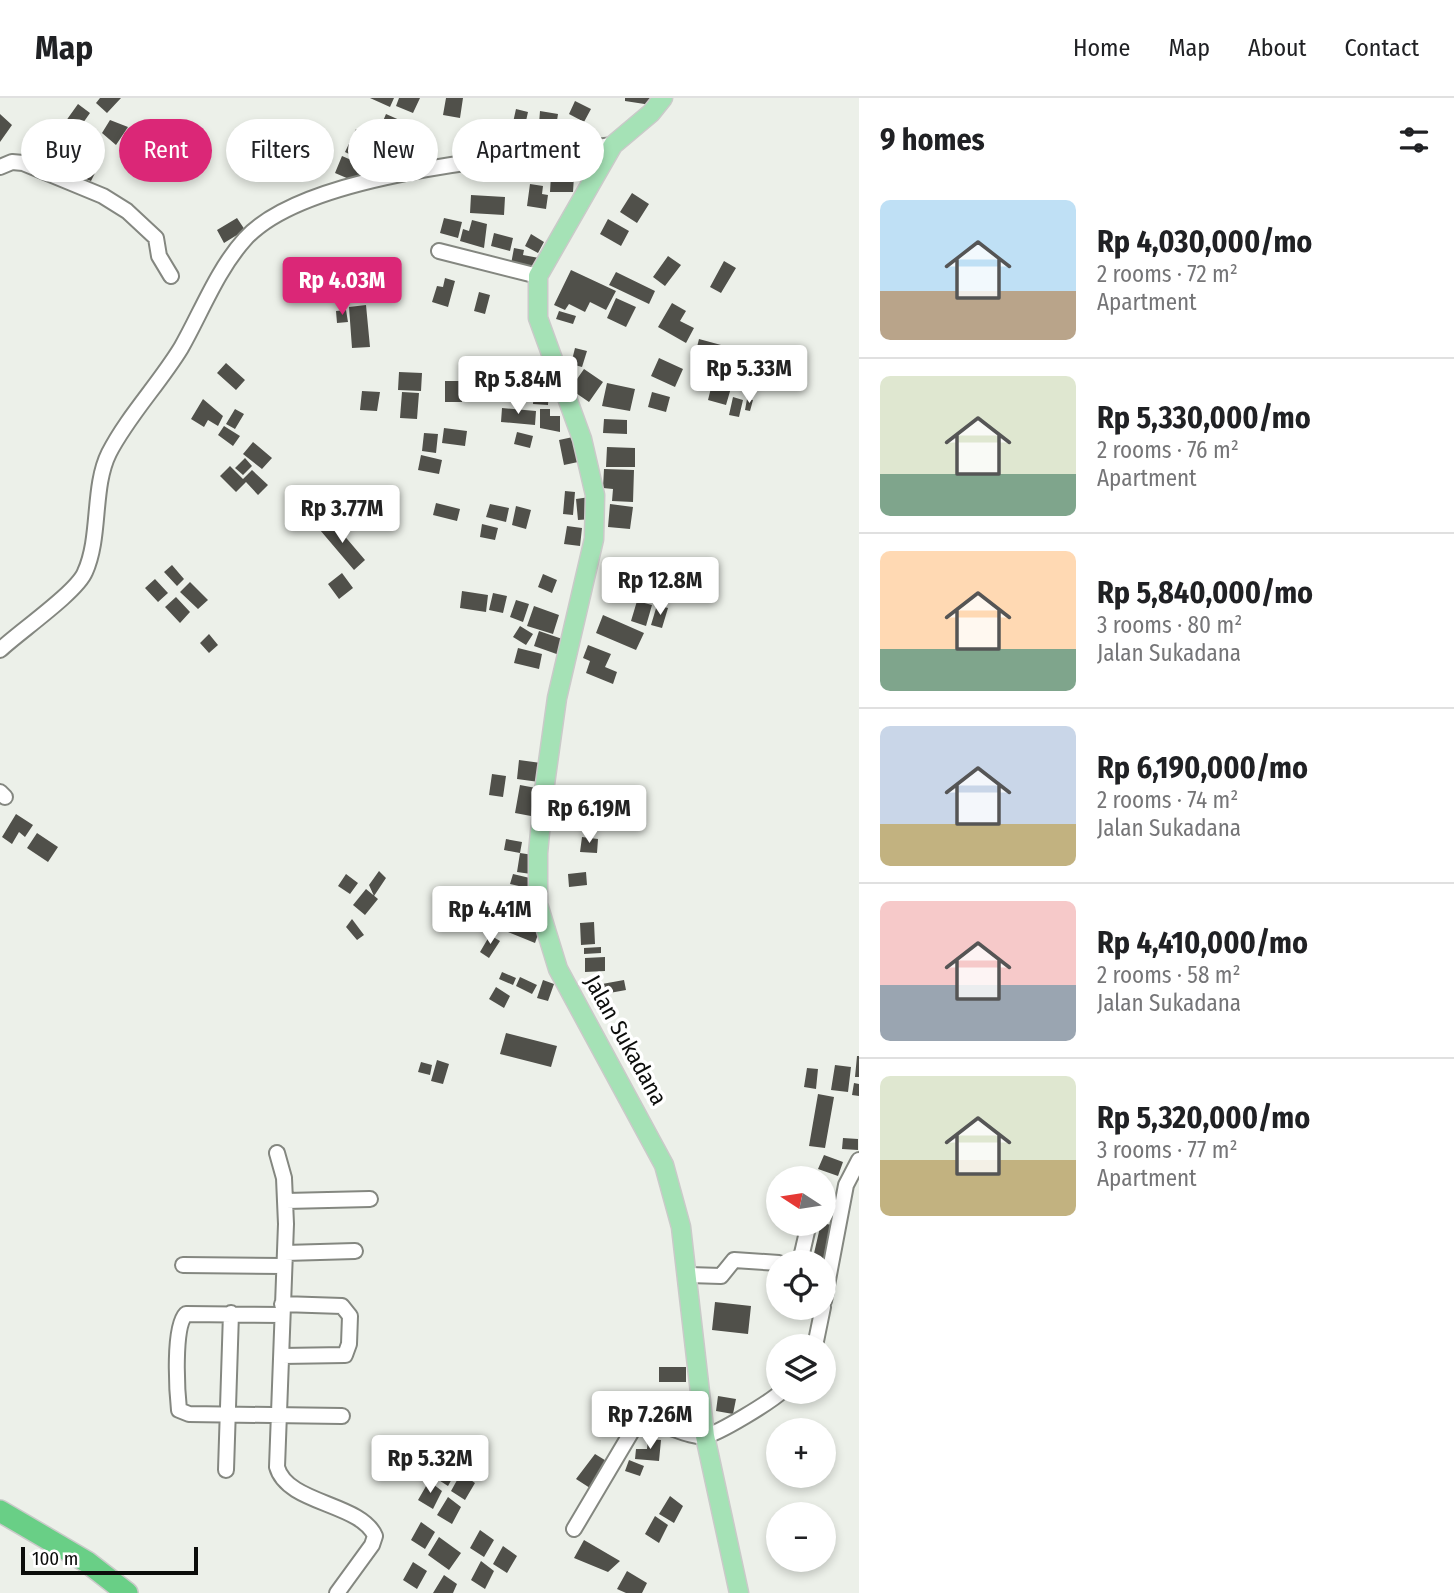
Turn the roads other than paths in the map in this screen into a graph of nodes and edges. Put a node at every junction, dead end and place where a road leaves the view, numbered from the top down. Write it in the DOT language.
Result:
graph roads {
  1 [pos="663,98"];
  2 [pos="613,145"];
  3 [pos="0,167"];
  4 [pos="439,251"];
  5 [pos="171,276"];
  6 [pos="538,276"];
  7 [pos="0,650"];
  8 [pos="276,1153"];
  9 [pos="859,1160"];
  10 [pos="370,1199"];
  11 [pos="286,1201"];
  12 [pos="834,1250"];
  13 [pos="355,1251"];
  14 [pos="284,1259"];
  15 [pos="766,1262"];
  16 [pos="183,1265"];
  17 [pos="689,1275"];
  18 [pos="282,1309"];
  19 [pos="231,1313"];
  20 [pos="282,1356"];
  21 [pos="766,1403"];
  22 [pos="229,1413"];
  23 [pos="280,1414"];
  24 [pos="342,1416"];
  25 [pos="705,1436"];
  26 [pos="226,1470"];
  27 [pos="0,1511"];
  28 [pos="575,1529"];
  29 [pos="127,1593"];
  30 [pos="337,1593"];
  31 [pos="739,1593"];
  1 -- 2 [label="main road, Jalan Sukadana"];
  2 -- 6 [label="main road, Jalan Sukadana"];
  2 -- 7 [label="street"];
  3 -- 5 [label="street"];
  4 -- 6 [label="street"];
  6 -- 17 [label="main road, Jalan Sukadana"];
  8 -- 11 [label="street"];
  9 -- 12 [label="street"];
  10 -- 11 [label="street"];
  11 -- 14 [label="street"];
  13 -- 14 [label="street"];
  14 -- 16 [label="street"];
  14 -- 18 [label="street"];
  15 -- 17 [label="street"];
  17 -- 25 [label="main road, Jalan Sukadana"];
  18 -- 19 [label="street"];
  18 -- 20 [label="street"];
  18 -- 20 [label="street"];
  19 -- 22 [label="street"];
  19 -- 22 [label="street"];
  20 -- 23 [label="street"];
  21 -- 25 [label="street"];
  22 -- 23 [label="street"];
  22 -- 26 [label="street"];
  23 -- 24 [label="street"];
  23 -- 30 [label="street"];
  25 -- 28 [label="street"];
  25 -- 31 [label="main road, Jalan Sukadana"];
  27 -- 29 [label="highway"];
}
